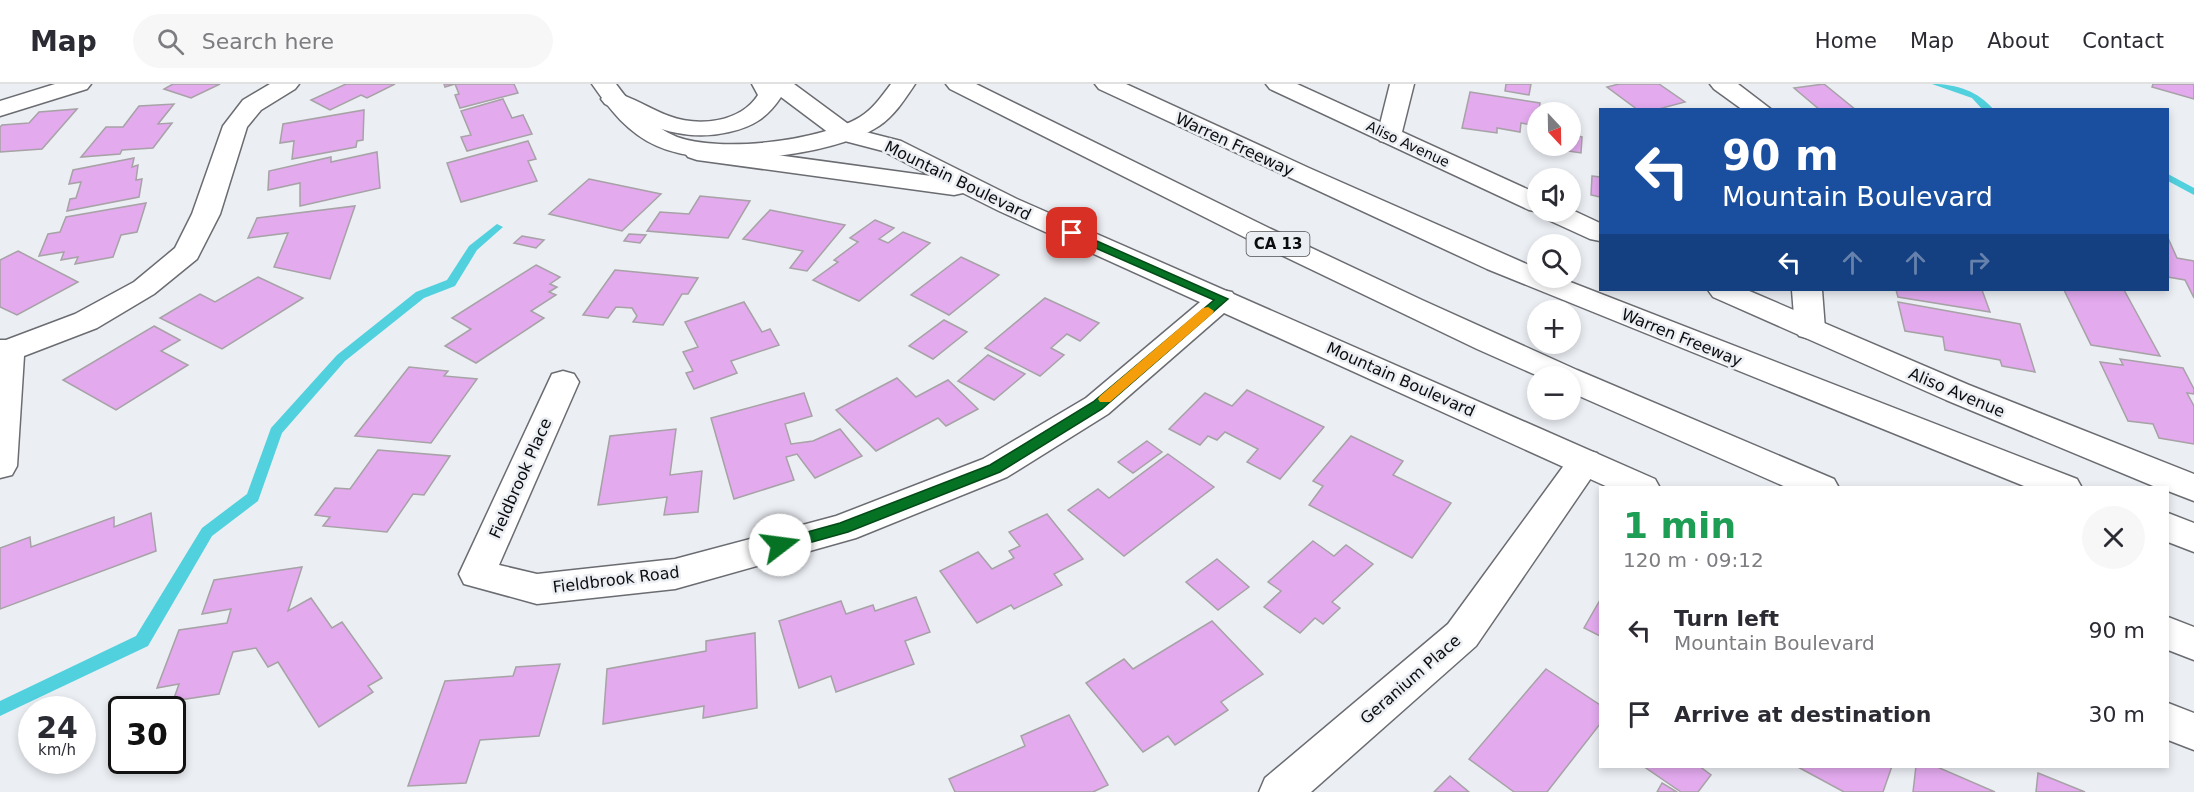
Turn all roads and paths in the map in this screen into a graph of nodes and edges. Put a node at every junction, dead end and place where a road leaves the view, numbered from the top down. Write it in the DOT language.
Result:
graph roads {
  1 [pos="80,84"];
  2 [pos="287,84"];
  3 [pos="764,84"];
  4 [pos="779,84"];
  5 [pos="903,84"];
  6 [pos="958,84"];
  7 [pos="1107,84"];
  8 [pos="1278,84"];
  9 [pos="1402,84"];
  10 [pos="1722,84"];
  11 [pos="608,91"];
  12 [pos="0,108"];
  13 [pos="1757,108"];
  14 [pos="846,134"];
  15 [pos="1389,135"];
  16 [pos="697,152"];
  17 [pos="979,191"];
  18 [pos="1527,199"];
  19 [pos="1576,222"];
  20 [pos="1599,233"];
  21 [pos="1725,291"];
  22 [pos="1807,291"];
  23 [pos="1222,299"];
  24 [pos="1810,329"];
  25 [pos="4,350"];
  26 [pos="1542,366"];
  27 [pos="563,382"];
  28 [pos="1581,384"];
  29 [pos="1586,462"];
  30 [pos="0,466"];
  31 [pos="1639,486"];
  32 [pos="1817,486"];
  33 [pos="2060,486"];
  34 [pos="2194,489"];
  35 [pos="2169,528"];
  36 [pos="2194,538"];
  37 [pos="477,574"];
  38 [pos="2169,633"];
  39 [pos="2194,644"];
  40 [pos="2169,721"];
  41 [pos="2194,732"];
  42 [pos="1280,792"];
  1 -- 12 [label="main road"];
  2 -- 25 [label="main road"];
  3 -- 11 [label="main road"];
  4 -- 14 [label="main road"];
  5 -- 14 [label="main road"];
  6 -- 26 [label="main road, CA 13"];
  7 -- 33 [label="main road, Warren Freeway"];
  8 -- 15 [label="main road, Aliso Avenue"];
  9 -- 15 [label="main road"];
  10 -- 13 [label="main road"];
  11 -- 16 [label="main road, Mountain Boulevard"];
  14 -- 16 [label="main road, Mountain Boulevard"];
  14 -- 17 [label="main road, Mountain Boulevard"];
  15 -- 18 [label="main road, Aliso Avenue"];
  16 -- 17 [label="main road"];
  17 -- 23 [label="main road, Mountain Boulevard"];
  19 -- 20 [label="main road"];
  21 -- 24 [label="main road, Aliso Avenue"];
  22 -- 24 [label="main road"];
  23 -- 29 [label="main road, Mountain Boulevard"];
  23 -- 37 [label="main road, Fieldbrook Road"];
  24 -- 34 [label="main road, Aliso Avenue"];
  25 -- 30 [label="main road"];
  27 -- 37 [label="main road, Fieldbrook Place"];
  28 -- 32 [label="main road"];
  29 -- 31 [label="main road, Mountain Boulevard"];
  29 -- 42 [label="main road, Geranium Place"];
  35 -- 36 [label="main road"];
  38 -- 39 [label="main road"];
  40 -- 41 [label="main road"];
}
